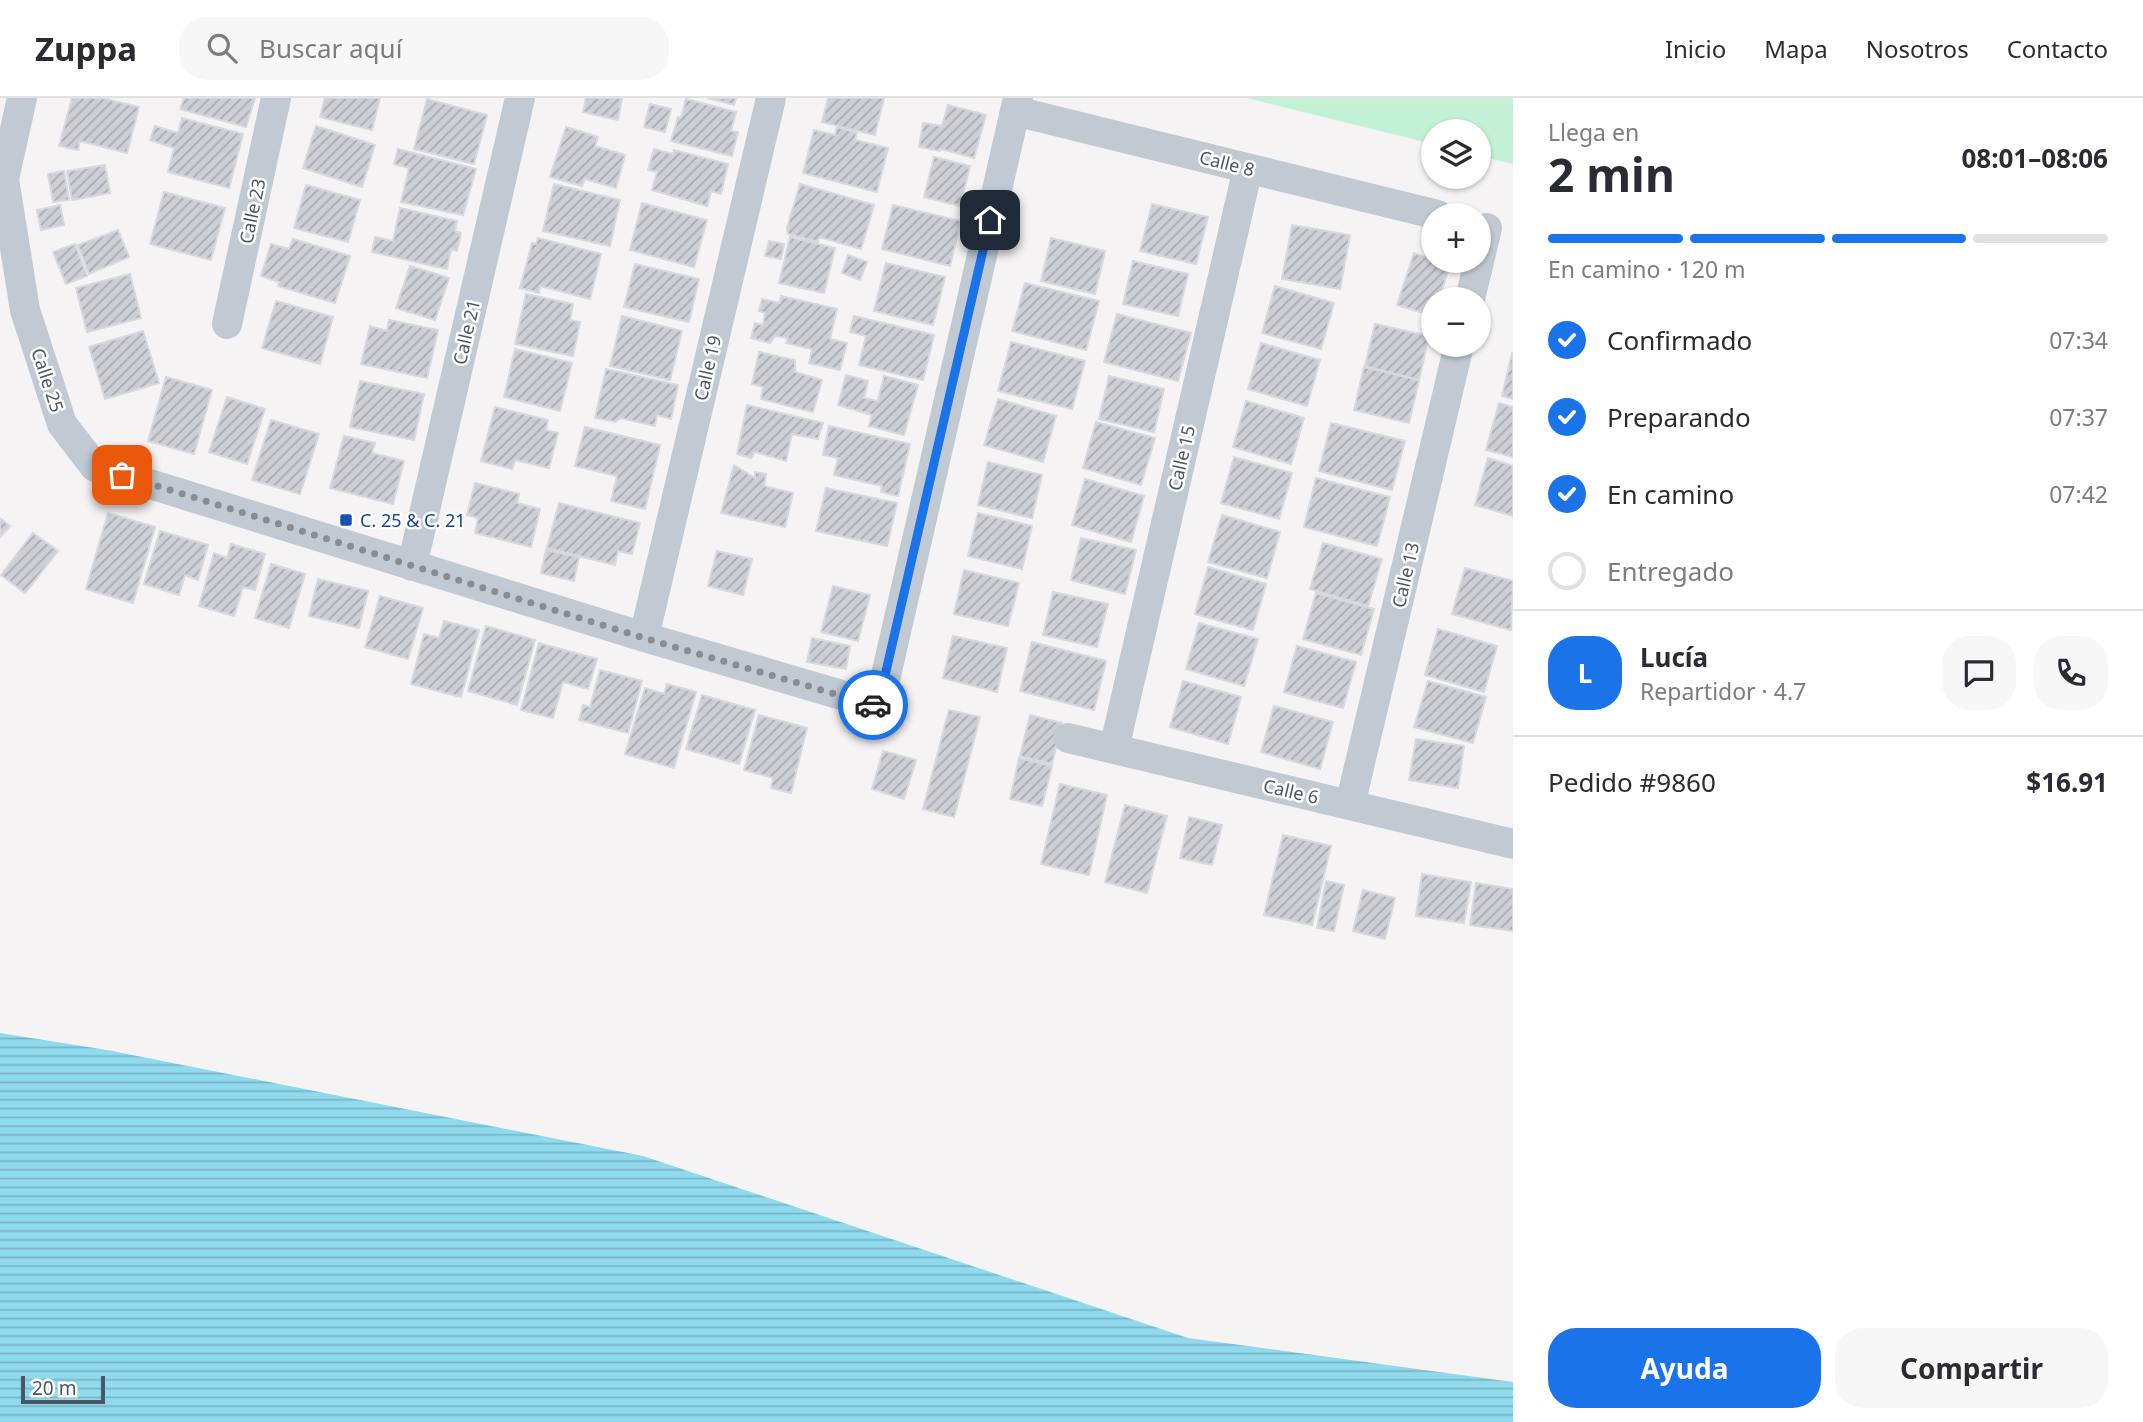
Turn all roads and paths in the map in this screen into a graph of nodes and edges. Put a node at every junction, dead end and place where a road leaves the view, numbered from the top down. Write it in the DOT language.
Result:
graph roads {
  1 [pos="22,98"];
  2 [pos="276,98"];
  3 [pos="520,98"];
  4 [pos="771,98"];
  5 [pos="1017,105"];
  6 [pos="1248,168"];
  7 [pos="1421,211"];
  8 [pos="1493,229"];
  9 [pos="1474,287"];
  10 [pos="227,324"];
  11 [pos="1456,357"];
  12 [pos="412,566"];
  13 [pos="644,638"];
  14 [pos="1068,738"];
  15 [pos="1114,749"];
  16 [pos="1350,805"];
  17 [pos="1513,844"];
  1 -- 12 [label="street, Calle 25"];
  2 -- 10 [label="street, Calle 23"];
  3 -- 12 [label="street, Calle 21"];
  4 -- 13 [label="street, Calle 19"];
  5 -- 6 [label="street, Calle 8"];
  5 -- 13 [label="street, Calle 25"];
  6 -- 7 [label="street, Calle 8"];
  6 -- 15 [label="street, Calle 15"];
  8 -- 9 [label="street"];
  11 -- 16 [label="street, Calle 13"];
  12 -- 13 [label="street, Calle 25"];
  14 -- 15 [label="street, Calle 6"];
  15 -- 16 [label="street, Calle 6"];
  16 -- 17 [label="street, Calle 6"];
}
